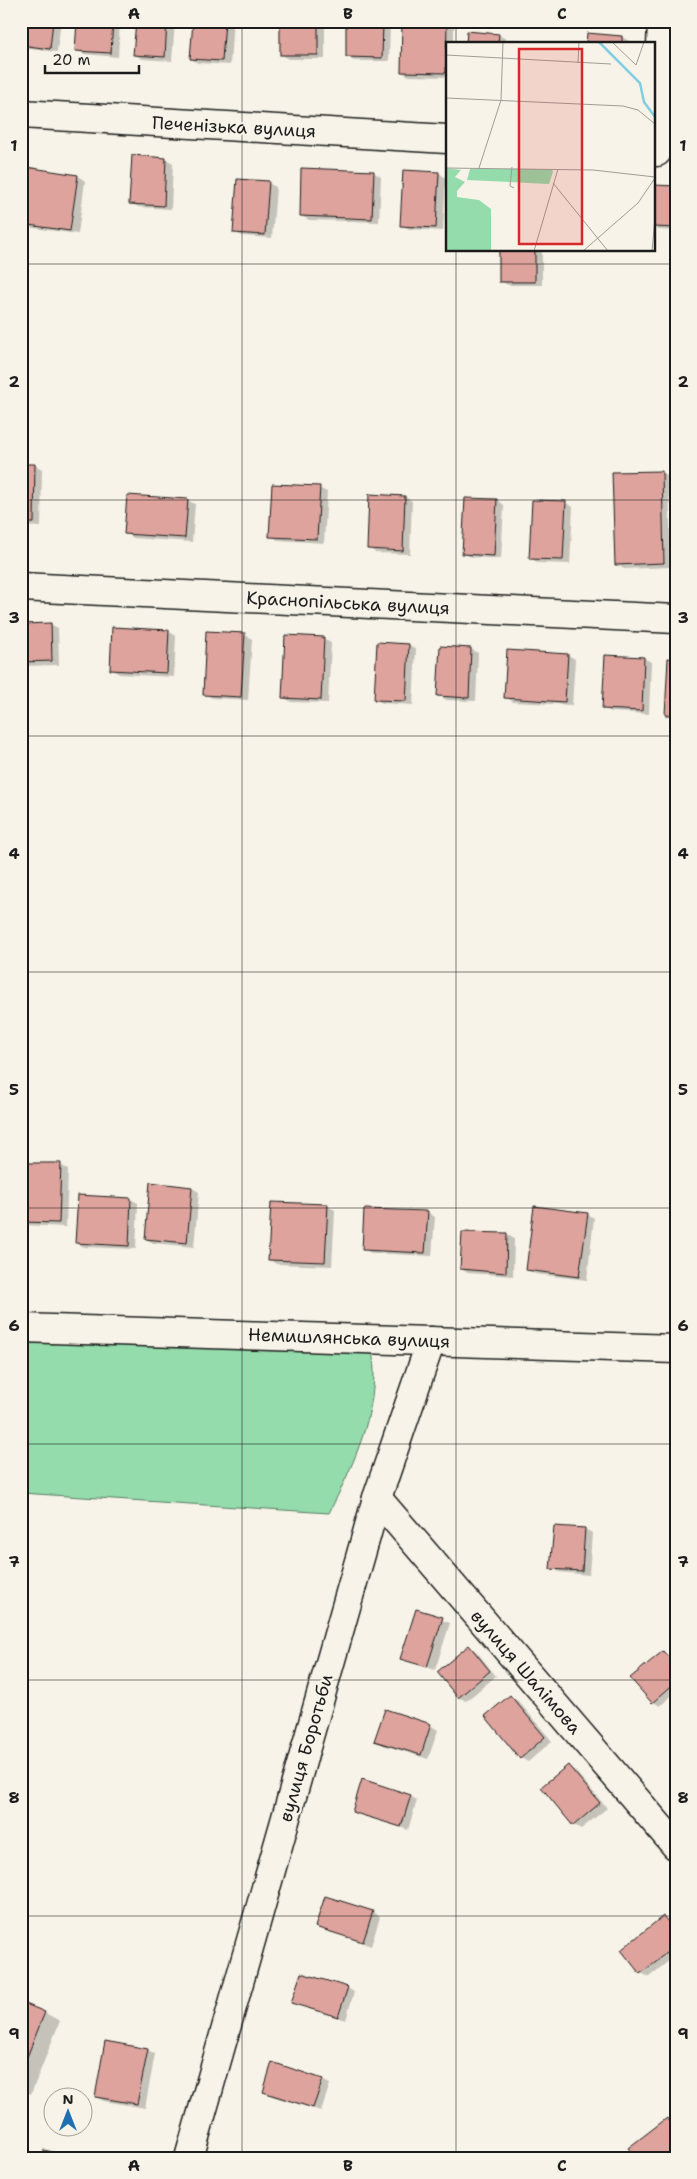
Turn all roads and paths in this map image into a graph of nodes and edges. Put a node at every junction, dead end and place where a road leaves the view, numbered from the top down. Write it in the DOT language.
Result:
graph roads {
  1 [pos="662,21"];
  2 [pos="21,114"];
  3 [pos="446,139"];
  4 [pos="662,152"];
  5 [pos="21,587"];
  6 [pos="676,619"];
  7 [pos="21,1328"];
  8 [pos="431,1340"];
  9 [pos="676,1349"];
  10 [pos="377,1498"];
  11 [pos="676,1846"];
  12 [pos="189,2158"];
  1 -- 4 [label="street"];
  2 -- 3 [label="street, Печенізька вулиця"];
  5 -- 6 [label="street, Краснопільська вулиця"];
  7 -- 8 [label="street, Немишлянська вулиця"];
  8 -- 9 [label="street, Немишлянська вулиця"];
  8 -- 10 [label="street, вулиця Боротьби"];
  10 -- 11 [label="street, вулиця Шалімова"];
  10 -- 12 [label="street, вулиця Боротьби"];
}
